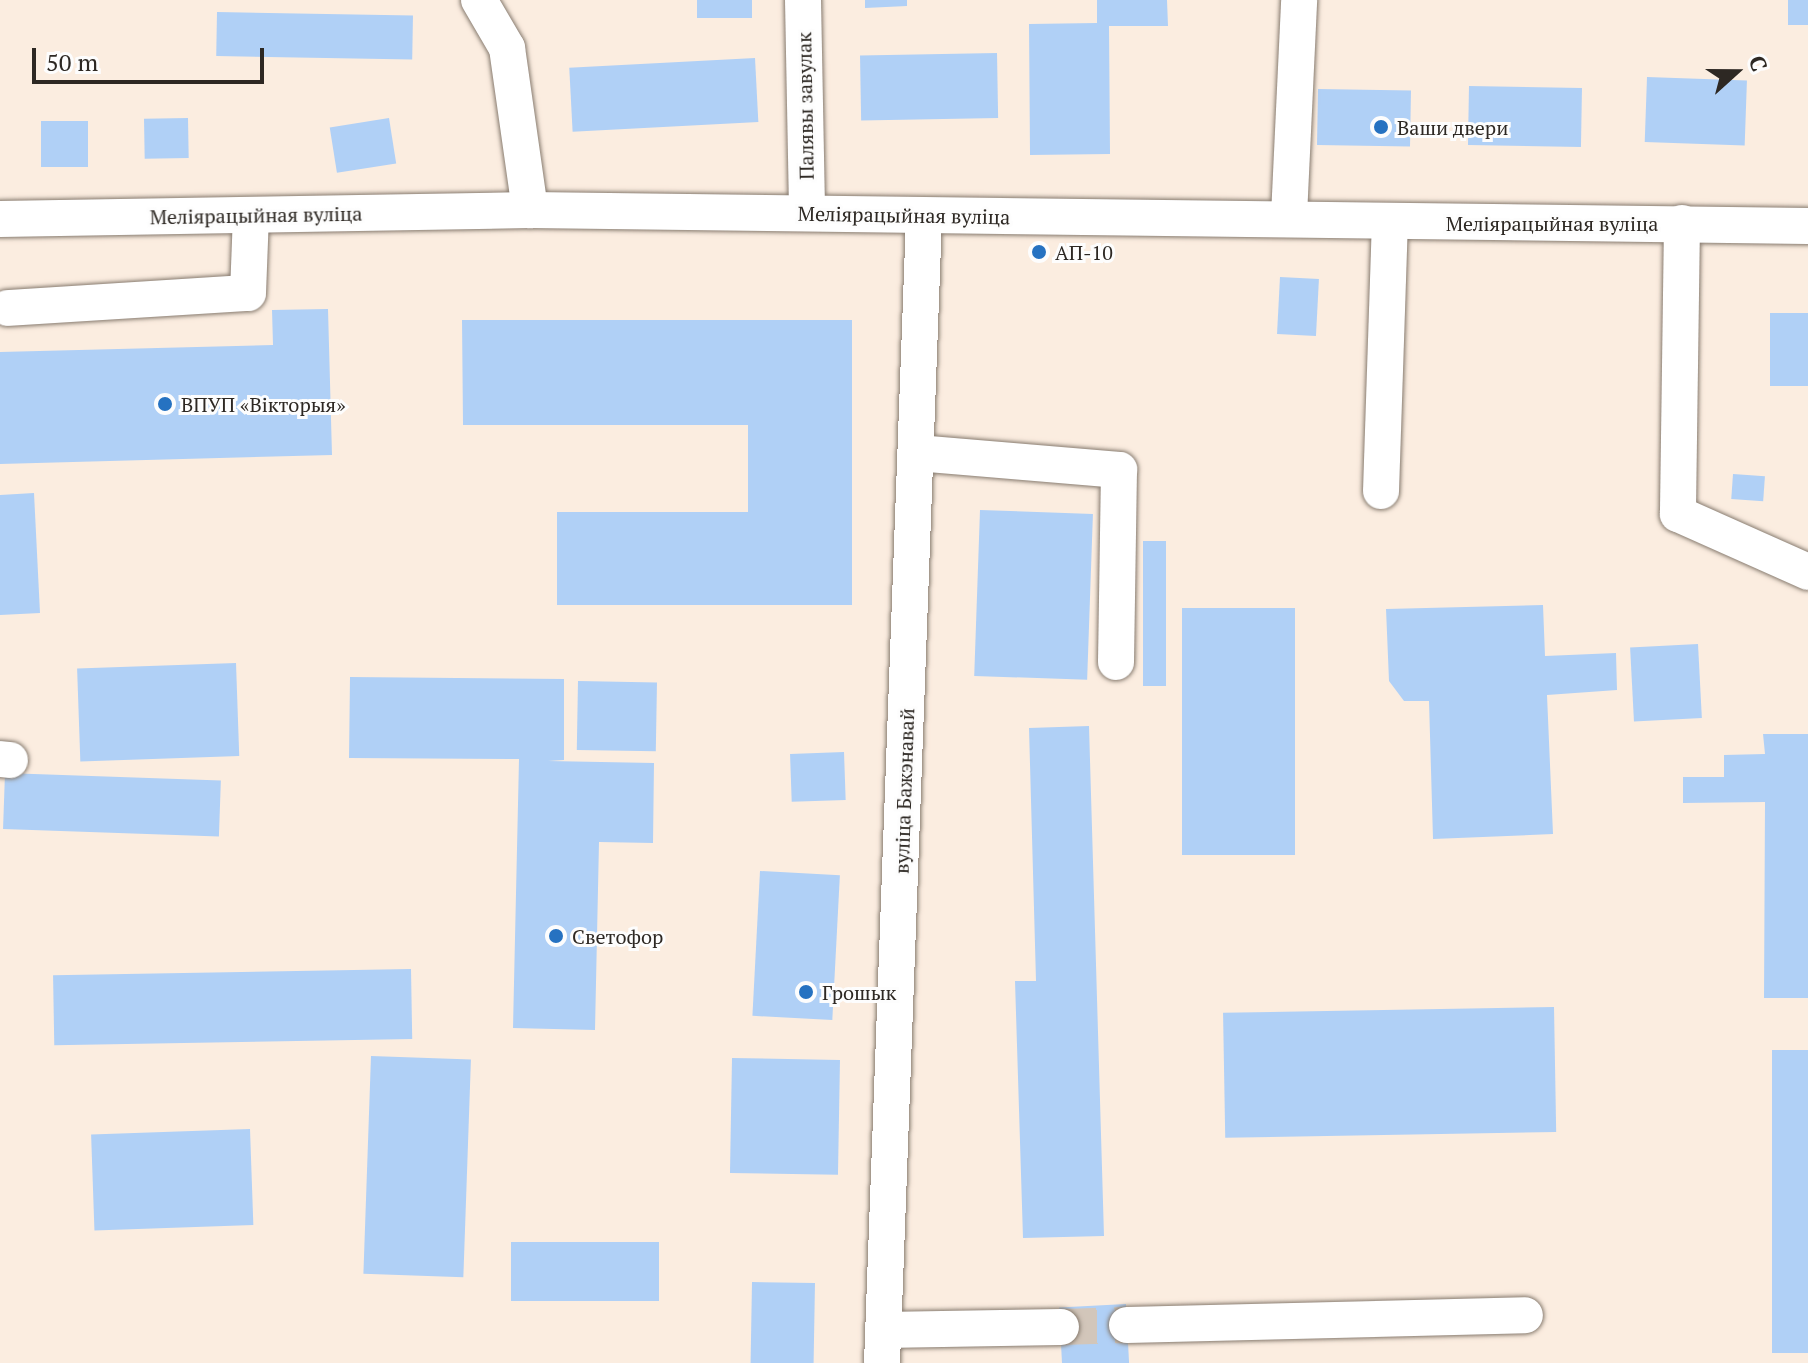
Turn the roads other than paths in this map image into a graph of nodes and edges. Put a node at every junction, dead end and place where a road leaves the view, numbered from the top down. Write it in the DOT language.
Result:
graph roads {
  1 [pos="479,0"];
  2 [pos="803,0"];
  3 [pos="1299,0"];
  4 [pos="530,210"];
  5 [pos="807,212"];
  6 [pos="251,215"];
  7 [pos="1289,216"];
  8 [pos="924,218"];
  9 [pos="0,219"];
  10 [pos="1682,223"];
  11 [pos="1390,224"];
  12 [pos="1808,226"];
  13 [pos="8,308"];
  14 [pos="917,453"];
  15 [pos="1381,491"];
  16 [pos="1808,572"];
  17 [pos="1116,662"];
  18 [pos="1525,1315"];
  19 [pos="1127,1325"];
  20 [pos="1061,1327"];
  21 [pos="882,1346"];
  1 -- 4 [label="street"];
  2 -- 5 [label="street, Палявы завулак"];
  3 -- 7 [label="street"];
  4 -- 5 [label="street, Меліярацыйная вуліца"];
  4 -- 6 [label="street, Меліярацыйная вуліца"];
  5 -- 8 [label="street, Меліярацыйная вуліца"];
  6 -- 9 [label="street, Меліярацыйная вуліца"];
  6 -- 13 [label="street"];
  7 -- 8 [label="street, Меліярацыйная вуліца"];
  7 -- 11 [label="street, Меліярацыйная вуліца"];
  8 -- 14 [label="street, вуліца Бажэнавай"];
  10 -- 11 [label="street, Меліярацыйная вуліца"];
  10 -- 12 [label="street, Меліярацыйная вуліца"];
  10 -- 16 [label="street"];
  11 -- 15 [label="street"];
  14 -- 17 [label="street"];
  14 -- 21 [label="street, вуліца Бажэнавай"];
  18 -- 19 [label="street"];
  20 -- 21 [label="street"];
}
